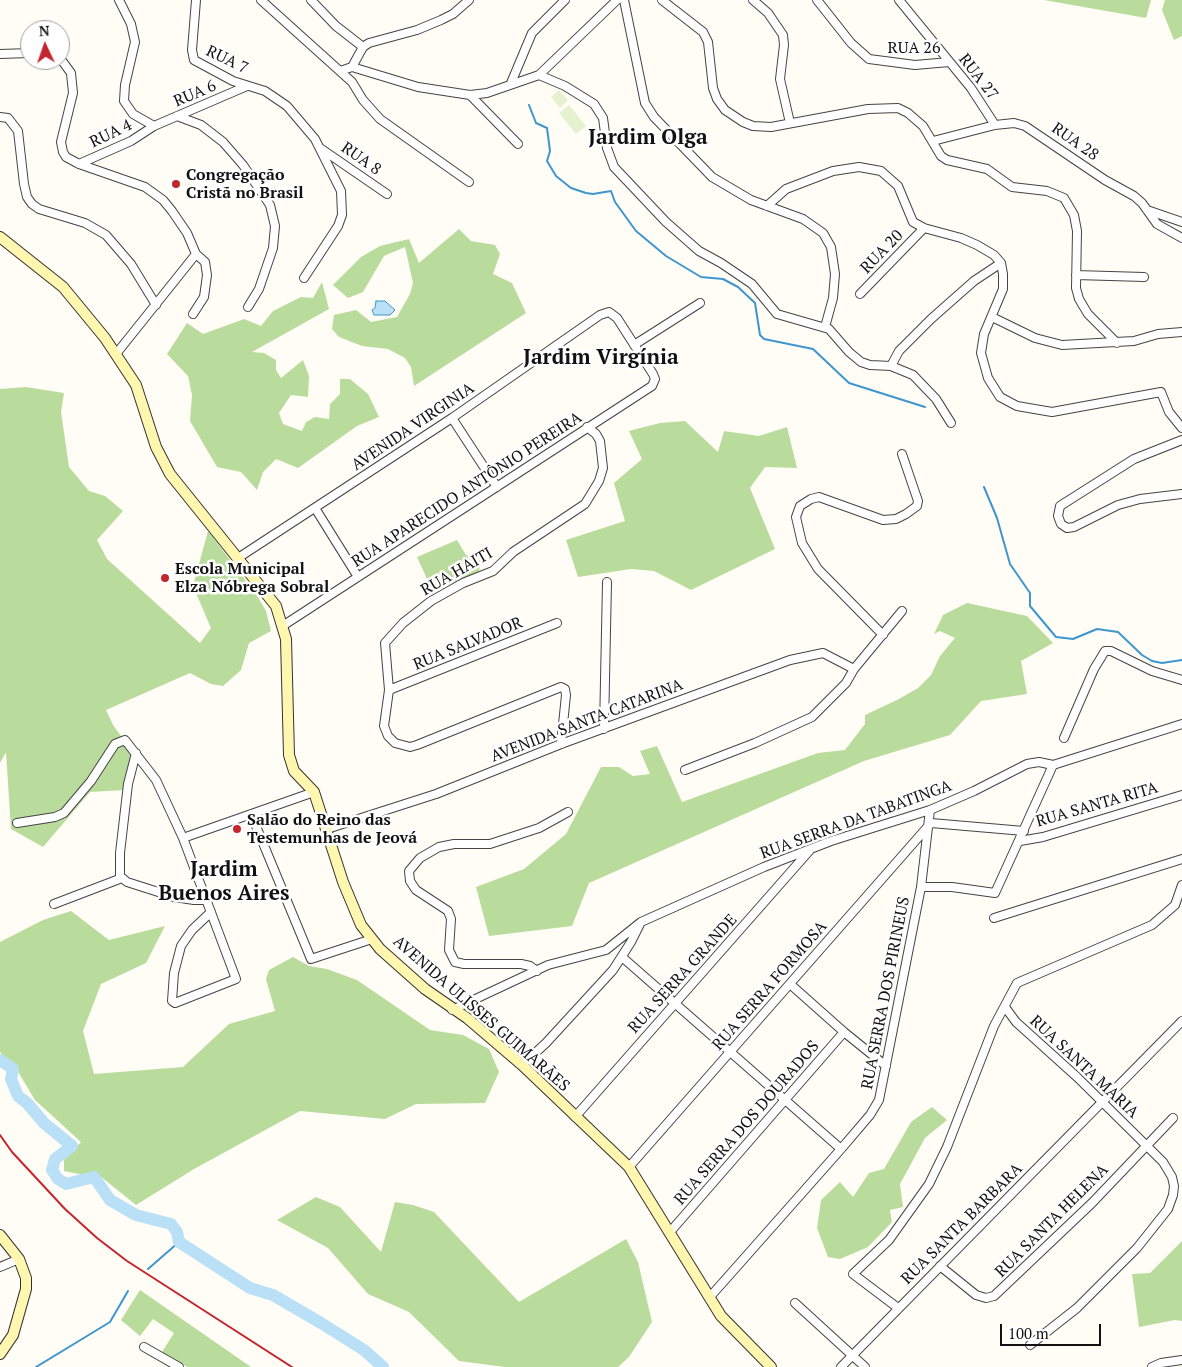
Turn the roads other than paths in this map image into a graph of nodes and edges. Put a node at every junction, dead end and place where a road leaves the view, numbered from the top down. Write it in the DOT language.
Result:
graph roads {
  1 [pos="119,0"];
  2 [pos="196,0"];
  3 [pos="261,0"];
  4 [pos="311,0"];
  5 [pos="469,0"];
  6 [pos="565,0"];
  7 [pos="617,0"];
  8 [pos="624,0"];
  9 [pos="662,0"];
  10 [pos="753,0"];
  11 [pos="817,0"];
  12 [pos="899,0"];
  13 [pos="363,47"];
  14 [pos="20,53"];
  15 [pos="0,54"];
  16 [pos="949,62"];
  17 [pos="352,67"];
  18 [pos="69,70"];
  19 [pos="340,71"];
  20 [pos="539,75"];
  21 [pos="511,83"];
  22 [pos="247,86"];
  23 [pos="470,95"];
  24 [pos="177,116"];
  25 [pos="0,117"];
  26 [pos="790,123"];
  27 [pos="996,125"];
  28 [pos="154,126"];
  29 [pos="933,141"];
  30 [pos="518,144"];
  31 [pos="319,147"];
  32 [pos="79,164"];
  33 [pos="469,182"];
  34 [pos="387,194"];
  35 [pos="767,206"];
  36 [pos="1147,210"];
  37 [pos="1182,222"];
  38 [pos="924,228"];
  39 [pos="0,237"];
  40 [pos="1182,238"];
  41 [pos="196,254"];
  42 [pos="1001,263"];
  43 [pos="1076,275"];
  44 [pos="1144,277"];
  45 [pos="304,278"];
  46 [pos="860,294"];
  47 [pos="700,302"];
  48 [pos="156,304"];
  49 [pos="248,307"];
  50 [pos="193,314"];
  51 [pos="992,317"];
  52 [pos="825,327"];
  53 [pos="1182,332"];
  54 [pos="1116,343"];
  55 [pos="634,345"];
  56 [pos="116,354"];
  57 [pos="891,366"];
  58 [pos="452,418"];
  59 [pos="951,423"];
  60 [pos="587,427"];
  61 [pos="1182,428"];
  62 [pos="1182,440"];
  63 [pos="902,454"];
  64 [pos="497,487"];
  65 [pos="1182,494"];
  66 [pos="315,508"];
  67 [pos="238,558"];
  68 [pos="358,577"];
  69 [pos="607,582"];
  70 [pos="902,611"];
  71 [pos="557,623"];
  72 [pos="284,625"];
  73 [pos="882,635"];
  74 [pos="854,669"];
  75 [pos="1182,680"];
  76 [pos="389,690"];
  77 [pos="1182,724"];
  78 [pos="604,729"];
  79 [pos="1064,738"];
  80 [pos="561,744"];
  81 [pos="136,753"];
  82 [pos="1053,766"];
  83 [pos="685,770"];
  84 [pos="314,792"];
  85 [pos="1182,795"];
  86 [pos="930,810"];
  87 [pos="568,812"];
  88 [pos="251,814"];
  89 [pos="17,823"];
  90 [pos="930,823"];
  91 [pos="327,829"];
  92 [pos="1024,831"];
  93 [pos="184,838"];
  94 [pos="1020,841"];
  95 [pos="811,848"];
  96 [pos="1182,858"];
  97 [pos="122,878"];
  98 [pos="1182,885"];
  99 [pos="921,887"];
  100 [pos="206,900"];
  101 [pos="54,904"];
  102 [pos="210,912"];
  103 [pos="994,918"];
  104 [pos="640,922"];
  105 [pos="372,938"];
  106 [pos="622,958"];
  107 [pos="536,971"];
  108 [pos="790,984"];
  109 [pos="676,1004"];
  110 [pos="1005,1007"];
  111 [pos="452,1010"];
  112 [pos="1182,1021"];
  113 [pos="844,1032"];
  114 [pos="729,1053"];
  115 [pos="522,1066"];
  116 [pos="886,1066"];
  117 [pos="786,1100"];
  118 [pos="1102,1101"];
  119 [pos="575,1117"];
  120 [pos="1173,1118"];
  121 [pos="1148,1146"];
  122 [pos="841,1149"];
  123 [pos="629,1167"];
  124 [pos="670,1232"];
  125 [pos="0,1236"];
  126 [pos="18,1259"];
  127 [pos="940,1266"];
  128 [pos="0,1267"];
  129 [pos="708,1298"];
  130 [pos="795,1303"];
  131 [pos="898,1308"];
  132 [pos="1030,1345"];
  133 [pos="144,1347"];
  134 [pos="0,1354"];
  135 [pos="852,1354"];
  136 [pos="1182,1360"];
  137 [pos="179,1367"];
  138 [pos="771,1367"];
  139 [pos="841,1367"];
  140 [pos="865,1367"];
  141 [pos="1152,1367"];
  1 -- 28 [label="street"];
  2 -- 22 [label="street, RUA 7"];
  3 -- 19 [label="street"];
  4 -- 13 [label="street"];
  5 -- 13 [label="street"];
  6 -- 21 [label="street"];
  7 -- 20 [label="street"];
  8 -- 35 [label="street"];
  9 -- 26 [label="street"];
  10 -- 26 [label="street"];
  11 -- 16 [label="street, RUA 26"];
  12 -- 16 [label="street, RUA 27"];
  13 -- 17 [label="street"];
  14 -- 15 [label="street"];
  16 -- 27 [label="street, RUA 27"];
  17 -- 19 [label="street"];
  17 -- 23 [label="street"];
  18 -- 32 [label="street"];
  19 -- 33 [label="street"];
  20 -- 21 [label="street"];
  20 -- 52 [label="street"];
  21 -- 23 [label="street"];
  22 -- 24 [label="street, RUA 6"];
  22 -- 31 [label="street"];
  23 -- 30 [label="street"];
  24 -- 28 [label="street, RUA 6"];
  24 -- 49 [label="street"];
  25 -- 48 [label="street"];
  26 -- 29 [label="street"];
  27 -- 29 [label="street, RUA 28"];
  27 -- 36 [label="street, RUA 28"];
  28 -- 32 [label="street, RUA 4"];
  29 -- 43 [label="street"];
  31 -- 34 [label="street, RUA 8"];
  31 -- 45 [label="street"];
  32 -- 41 [label="street"];
  35 -- 38 [label="street"];
  35 -- 52 [label="street"];
  36 -- 37 [label="street"];
  36 -- 40 [label="street, RUA 28"];
  38 -- 42 [label="street"];
  38 -- 46 [label="street, RUA 20"];
  39 -- 56 [label="main road, AVENIDA ULISSES GUIMARÃES"];
  41 -- 48 [label="street"];
  41 -- 50 [label="street"];
  42 -- 51 [label="street"];
  42 -- 57 [label="street"];
  43 -- 44 [label="street"];
  43 -- 54 [label="street"];
  47 -- 55 [label="street"];
  48 -- 56 [label="street"];
  51 -- 54 [label="street"];
  51 -- 61 [label="street"];
  52 -- 57 [label="street"];
  53 -- 54 [label="street"];
  55 -- 58 [label="street, AVENIDA VIRGINIA"];
  55 -- 60 [label="street, RUA APARECIDO ANTÔNIO PEREIRA"];
  56 -- 67 [label="main road, AVENIDA ULISSES GUIMARÃES"];
  57 -- 59 [label="street"];
  58 -- 64 [label="street"];
  58 -- 66 [label="street, AVENIDA VIRGINIA"];
  60 -- 64 [label="street, RUA APARECIDO ANTÔNIO PEREIRA"];
  60 -- 76 [label="street, RUA HAITI"];
  62 -- 65 [label="street"];
  63 -- 73 [label="street"];
  64 -- 68 [label="street, RUA APARECIDO ANTÔNIO PEREIRA"];
  66 -- 67 [label="street, AVENIDA VIRGINIA"];
  66 -- 68 [label="street"];
  67 -- 72 [label="main road, AVENIDA ULISSES GUIMARÃES"];
  68 -- 72 [label="street, RUA APARECIDO ANTÔNIO PEREIRA"];
  69 -- 78 [label="street"];
  70 -- 73 [label="street"];
  71 -- 76 [label="street, RUA SALVADOR"];
  72 -- 84 [label="main road, AVENIDA ULISSES GUIMARÃES"];
  73 -- 74 [label="street"];
  74 -- 78 [label="street, AVENIDA SANTA CATARINA"];
  74 -- 83 [label="street"];
  75 -- 79 [label="street"];
  76 -- 80 [label="street, RUA HAITI"];
  77 -- 82 [label="street"];
  78 -- 80 [label="street, AVENIDA SANTA CATARINA"];
  80 -- 91 [label="street, AVENIDA SANTA CATARINA"];
  81 -- 89 [label="street"];
  81 -- 93 [label="street"];
  81 -- 97 [label="street"];
  82 -- 86 [label="street, RUA SERRA DA TABATINGA"];
  82 -- 92 [label="street"];
  84 -- 88 [label="street"];
  84 -- 91 [label="main road, AVENIDA ULISSES GUIMARÃES"];
  85 -- 94 [label="street, RUA SANTA RITA"];
  86 -- 90 [label="street, RUA SERRA DOS PIRINEUS"];
  86 -- 95 [label="street, RUA SERRA DA TABATINGA"];
  87 -- 107 [label="street"];
  88 -- 93 [label="street"];
  88 -- 105 [label="street"];
  90 -- 92 [label="street"];
  90 -- 99 [label="street, RUA SERRA DOS PIRINEUS"];
  90 -- 108 [label="street, RUA SERRA FORMOSA"];
  91 -- 105 [label="main road, AVENIDA ULISSES GUIMARÃES"];
  92 -- 94 [label="street"];
  93 -- 100 [label="street"];
  94 -- 99 [label="street"];
  95 -- 104 [label="street, RUA SERRA DA TABATINGA"];
  95 -- 109 [label="street, RUA SERRA GRANDE"];
  96 -- 103 [label="street"];
  97 -- 100 [label="street"];
  97 -- 101 [label="street"];
  98 -- 110 [label="street"];
  99 -- 116 [label="street, RUA SERRA DOS PIRINEUS"];
  100 -- 102 [label="street"];
  102 -- 102 [label="street"];
  104 -- 106 [label="street"];
  104 -- 107 [label="street, RUA SERRA DA TABATINGA"];
  105 -- 111 [label="main road, AVENIDA ULISSES GUIMARÃES"];
  106 -- 109 [label="street"];
  106 -- 115 [label="street"];
  107 -- 111 [label="street, RUA SERRA DA TABATINGA"];
  108 -- 113 [label="street"];
  108 -- 114 [label="street, RUA SERRA FORMOSA"];
  109 -- 114 [label="street"];
  109 -- 119 [label="street, RUA SERRA GRANDE"];
  110 -- 118 [label="street, RUA SANTA MARIA"];
  110 -- 131 [label="street"];
  111 -- 115 [label="main road, AVENIDA ULISSES GUIMARÃES"];
  112 -- 118 [label="street, RUA SANTA BARBARA"];
  113 -- 116 [label="street"];
  113 -- 117 [label="street, RUA SERRA DOS DOURADOS"];
  114 -- 117 [label="street"];
  114 -- 123 [label="street, RUA SERRA FORMOSA"];
  115 -- 119 [label="main road, AVENIDA ULISSES GUIMARÃES"];
  116 -- 122 [label="street, RUA SERRA DOS PIRINEUS"];
  117 -- 122 [label="street"];
  117 -- 124 [label="street, RUA SERRA DOS DOURADOS"];
  118 -- 121 [label="street, RUA SANTA MARIA"];
  118 -- 127 [label="street, RUA SANTA BARBARA"];
  119 -- 123 [label="main road, AVENIDA ULISSES GUIMARÃES"];
  120 -- 121 [label="street, RUA SANTA HELENA"];
  121 -- 127 [label="street, RUA SANTA HELENA"];
  121 -- 132 [label="street, RUA SANTA MARIA"];
  122 -- 129 [label="street, RUA SERRA DOS PIRINEUS"];
  123 -- 124 [label="main road, AVENIDA ULISSES GUIMARÃES"];
  124 -- 129 [label="main road, AVENIDA ULISSES GUIMARÃES"];
  125 -- 126 [label="main road"];
  126 -- 128 [label="street"];
  126 -- 134 [label="main road"];
  127 -- 131 [label="street, RUA SANTA BARBARA"];
  129 -- 138 [label="main road, AVENIDA ULISSES GUIMARÃES"];
  130 -- 135 [label="street"];
  131 -- 135 [label="street, RUA SANTA BARBARA"];
  133 -- 137 [label="street"];
  135 -- 139 [label="street, RUA SANTA BARBARA"];
  135 -- 140 [label="street"];
  136 -- 141 [label="street"];
}
